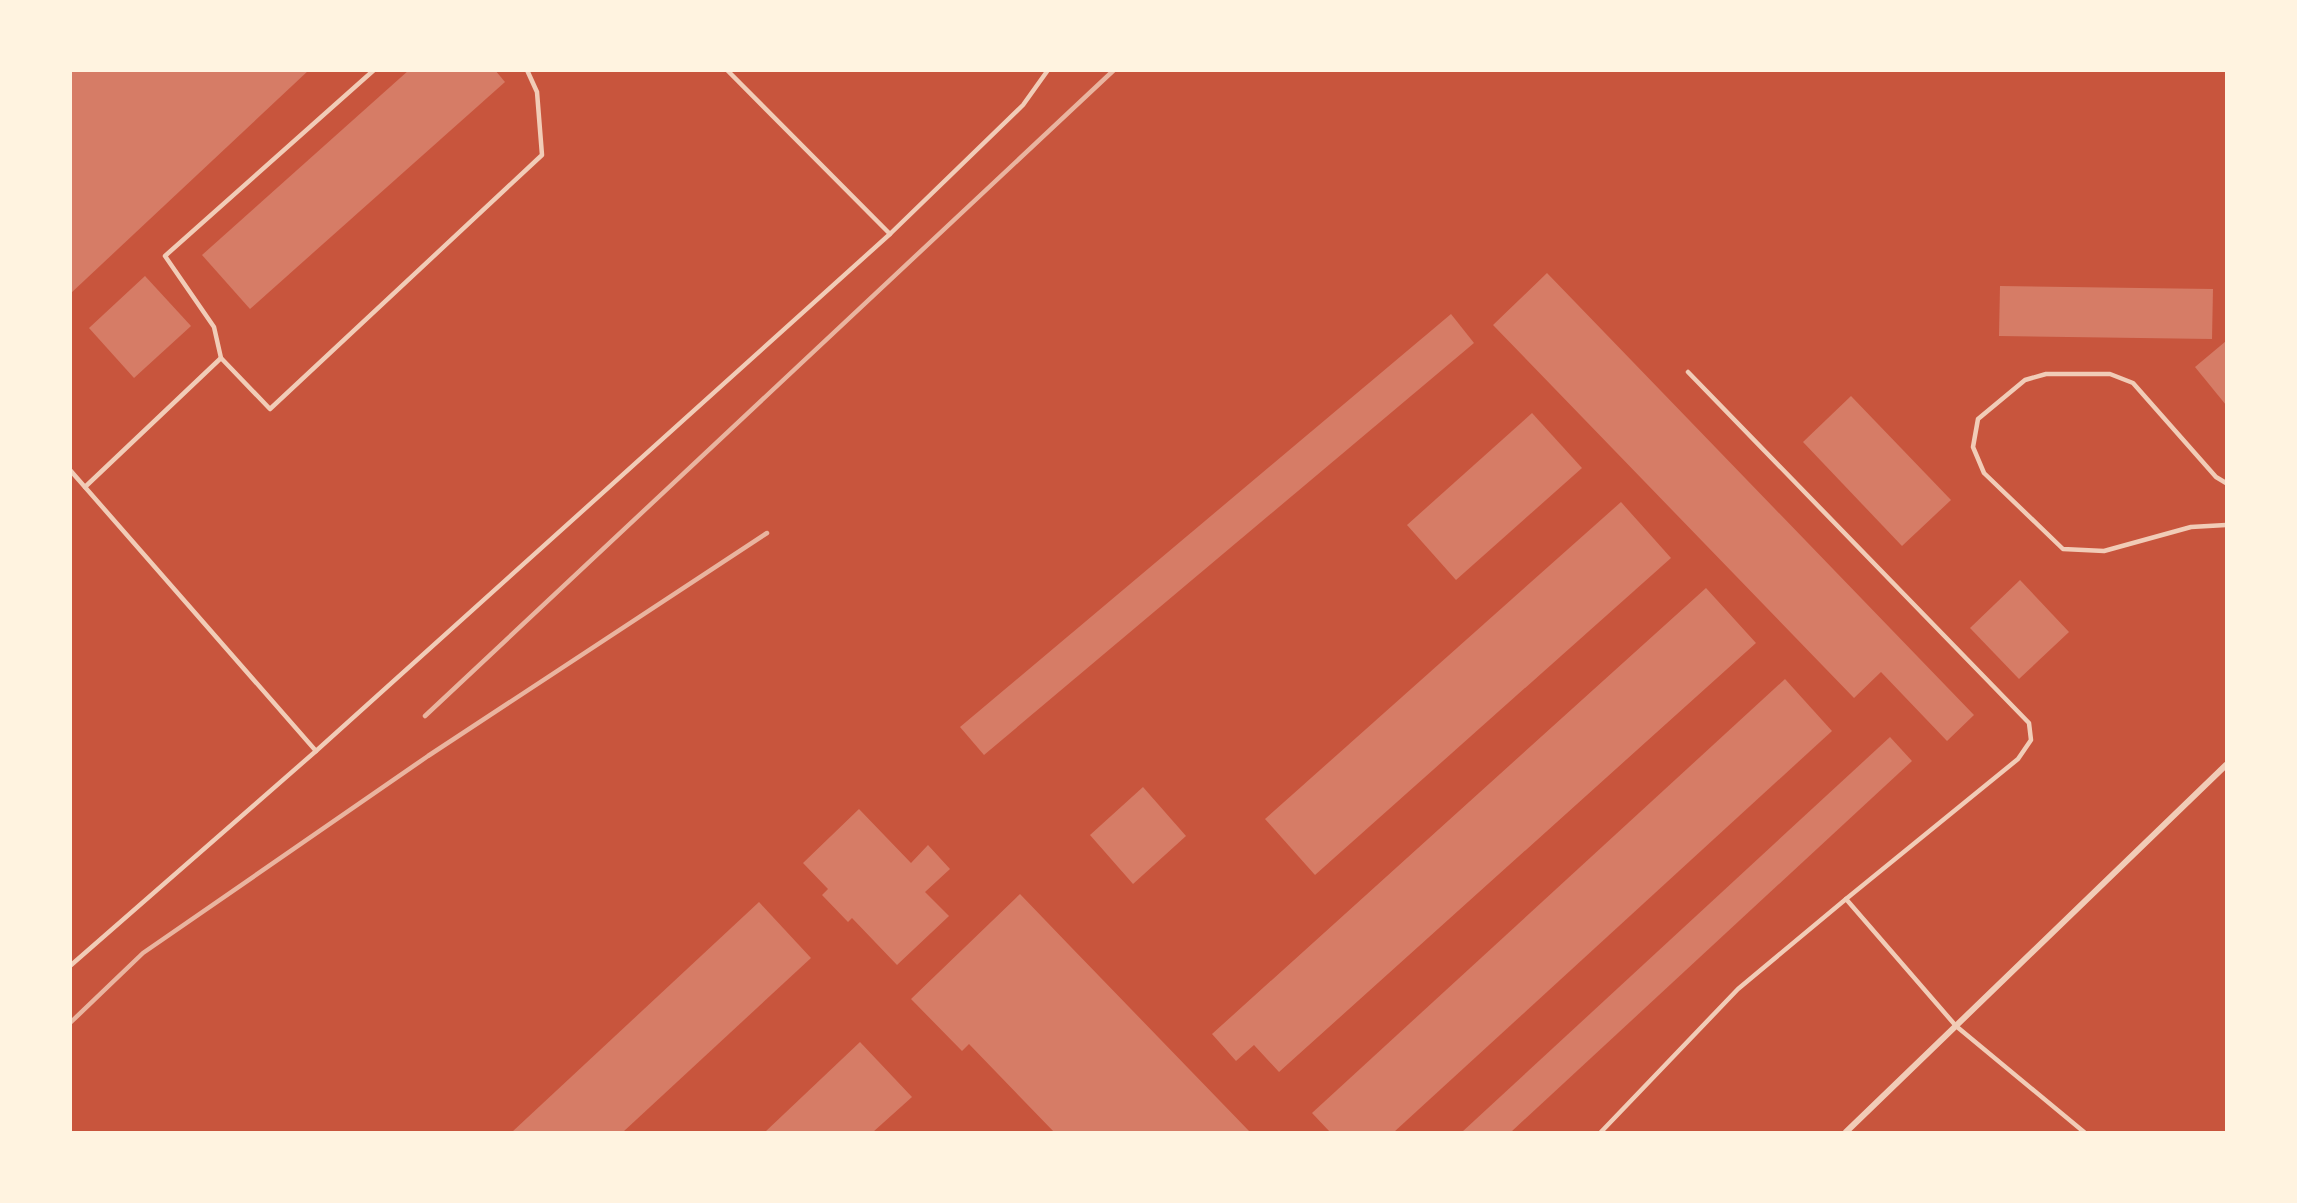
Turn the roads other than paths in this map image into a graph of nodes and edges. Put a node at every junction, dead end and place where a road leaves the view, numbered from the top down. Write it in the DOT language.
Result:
graph roads {
  1 [pos="374,70"];
  2 [pos="527,70"];
  3 [pos="727,70"];
  4 [pos="1048,70"];
  5 [pos="890,234"];
  6 [pos="222,358"];
  7 [pos="1688,372"];
  8 [pos="70,470"];
  9 [pos="2226,483"];
  10 [pos="85,487"];
  11 [pos="2226,525"];
  12 [pos="316,752"];
  13 [pos="2226,765"];
  14 [pos="1846,899"];
  15 [pos="71,964"];
  16 [pos="1956,1026"];
  17 [pos="1600,1132"];
  18 [pos="1846,1132"];
  19 [pos="2084,1132"];
  1 -- 6 [label="lane"];
  2 -- 6 [label="lane"];
  3 -- 5 [label="lane"];
  4 -- 5 [label="lane"];
  5 -- 12 [label="lane"];
  6 -- 10 [label="lane"];
  7 -- 14 [label="lane"];
  8 -- 10 [label="lane"];
  9 -- 11 [label="lane"];
  10 -- 12 [label="lane"];
  12 -- 15 [label="lane"];
  13 -- 16 [label="street"];
  14 -- 16 [label="lane"];
  14 -- 17 [label="lane"];
  16 -- 18 [label="street"];
  16 -- 19 [label="lane"];
}
